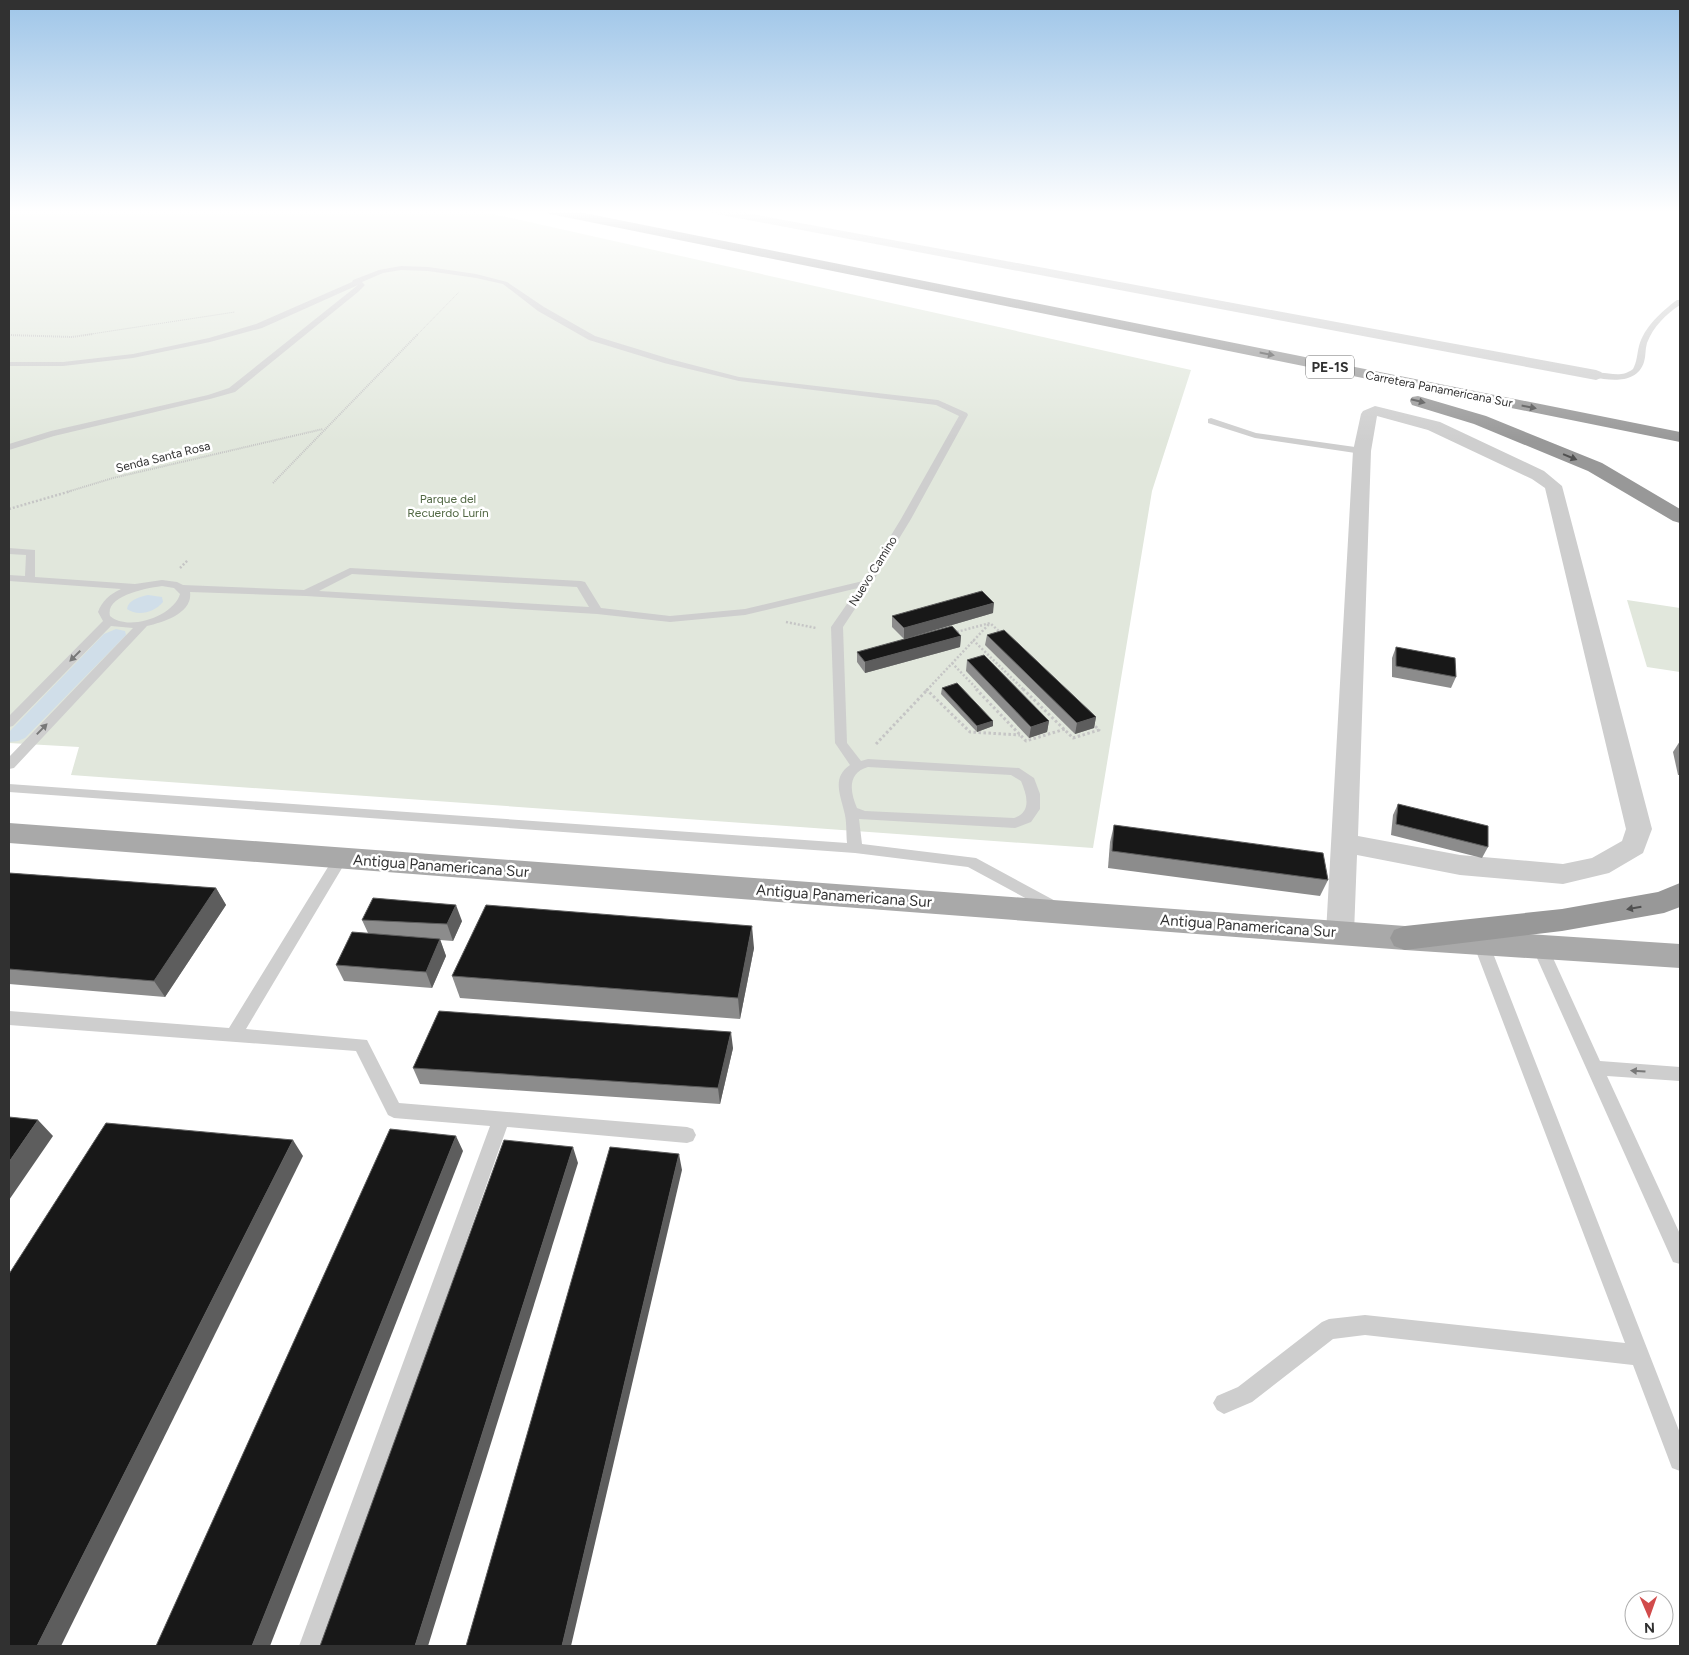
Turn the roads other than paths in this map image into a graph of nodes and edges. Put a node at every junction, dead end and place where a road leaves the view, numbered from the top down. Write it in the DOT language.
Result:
graph roads {
  1 [pos="341,287"];
  2 [pos="359,287"];
  3 [pos="511,287"];
  4 [pos="935,287"];
  5 [pos="1003,287"];
  6 [pos="1126,287"];
  7 [pos="979,296"];
  8 [pos="1680,302"];
  9 [pos="290,311"];
  10 [pos="315,316"];
  11 [pos="1273,340"];
  12 [pos="9,364"];
  13 [pos="1596,375"];
  14 [pos="1211,421"];
  15 [pos="1680,437"];
  16 [pos="9,447"];
  17 [pos="1362,451"];
  18 [pos="1680,517"];
  19 [pos="9,551"];
  20 [pos="9,578"];
  21 [pos="30,579"];
  22 [pos="867,583"];
  23 [pos="136,587"];
  24 [pos="183,588"];
  25 [pos="306,593"];
  26 [pos="597,611"];
  27 [pos="109,621"];
  28 [pos="144,623"];
  29 [pos="9,723"];
  30 [pos="9,765"];
  31 [pos="857,765"];
  32 [pos="9,788"];
  33 [pos="851,811"];
  34 [pos="9,833"];
  35 [pos="1343,843"];
  36 [pos="855,848"];
  37 [pos="341,858"];
  38 [pos="1680,894"];
  39 [pos="1064,912"];
  40 [pos="1340,933"];
  41 [pos="1405,938"];
  42 [pos="1481,944"];
  43 [pos="1540,947"];
  44 [pos="1680,956"];
  45 [pos="9,1018"];
  46 [pos="234,1035"];
  47 [pos="1596,1068"];
  48 [pos="1680,1074"];
  49 [pos="501,1120"];
  50 [pos="687,1135"];
  51 [pos="1680,1254"];
  52 [pos="1640,1355"];
  53 [pos="1224,1403"];
  54 [pos="1680,1460"];
  55 [pos="311,1646"];
  1 -- 9 [label="lane"];
  2 -- 10 [label="lane"];
  3 -- 22 [label="lane, Nuevo Camino"];
  4 -- 7 [label="highway, Carretera Panamericana Sur / PE-1S"];
  5 -- 11 [label="highway"];
  6 -- 13 [label="street"];
  7 -- 15 [label="highway, Carretera Panamericana Sur / PE-1S, one-way"];
  7 -- 18 [label="highway, one-way"];
  8 -- 13 [label="lane"];
  9 -- 10 [label="lane"];
  9 -- 12 [label="lane"];
  10 -- 16 [label="lane"];
  14 -- 17 [label="lane"];
  17 -- 35 [label="street"];
  17 -- 35 [label="street"];
  19 -- 21 [label="lane"];
  20 -- 21 [label="lane"];
  21 -- 23 [label="lane"];
  22 -- 26 [label="lane"];
  22 -- 31 [label="lane, Nuevo Camino"];
  23 -- 24 [label="lane"];
  23 -- 27 [label="lane"];
  24 -- 25 [label="lane"];
  24 -- 28 [label="lane"];
  25 -- 26 [label="lane"];
  25 -- 26 [label="lane"];
  27 -- 28 [label="lane"];
  27 -- 29 [label="lane, one-way"];
  30 -- 28 [label="lane, one-way"];
  31 -- 33 [label="lane"];
  31 -- 33 [label="lane"];
  32 -- 36 [label="lane"];
  33 -- 36 [label="lane"];
  34 -- 37 [label="main road, Antigua Panamericana Sur"];
  35 -- 40 [label="street"];
  36 -- 39 [label="lane"];
  37 -- 39 [label="main road, Antigua Panamericana Sur"];
  37 -- 46 [label="lane"];
  38 -- 41 [label="highway, one-way"];
  39 -- 40 [label="main road, Antigua Panamericana Sur"];
  40 -- 41 [label="main road, Antigua Panamericana Sur"];
  41 -- 42 [label="main road, Antigua Panamericana Sur"];
  42 -- 43 [label="main road, Antigua Panamericana Sur"];
  42 -- 52 [label="lane"];
  43 -- 44 [label="main road, Antigua Panamericana Sur"];
  43 -- 47 [label="lane"];
  45 -- 46 [label="lane"];
  46 -- 49 [label="lane"];
  48 -- 47 [label="lane, one-way"];
  47 -- 51 [label="lane"];
  49 -- 50 [label="lane"];
  49 -- 55 [label="lane"];
  52 -- 53 [label="lane"];
  52 -- 54 [label="lane"];
}
